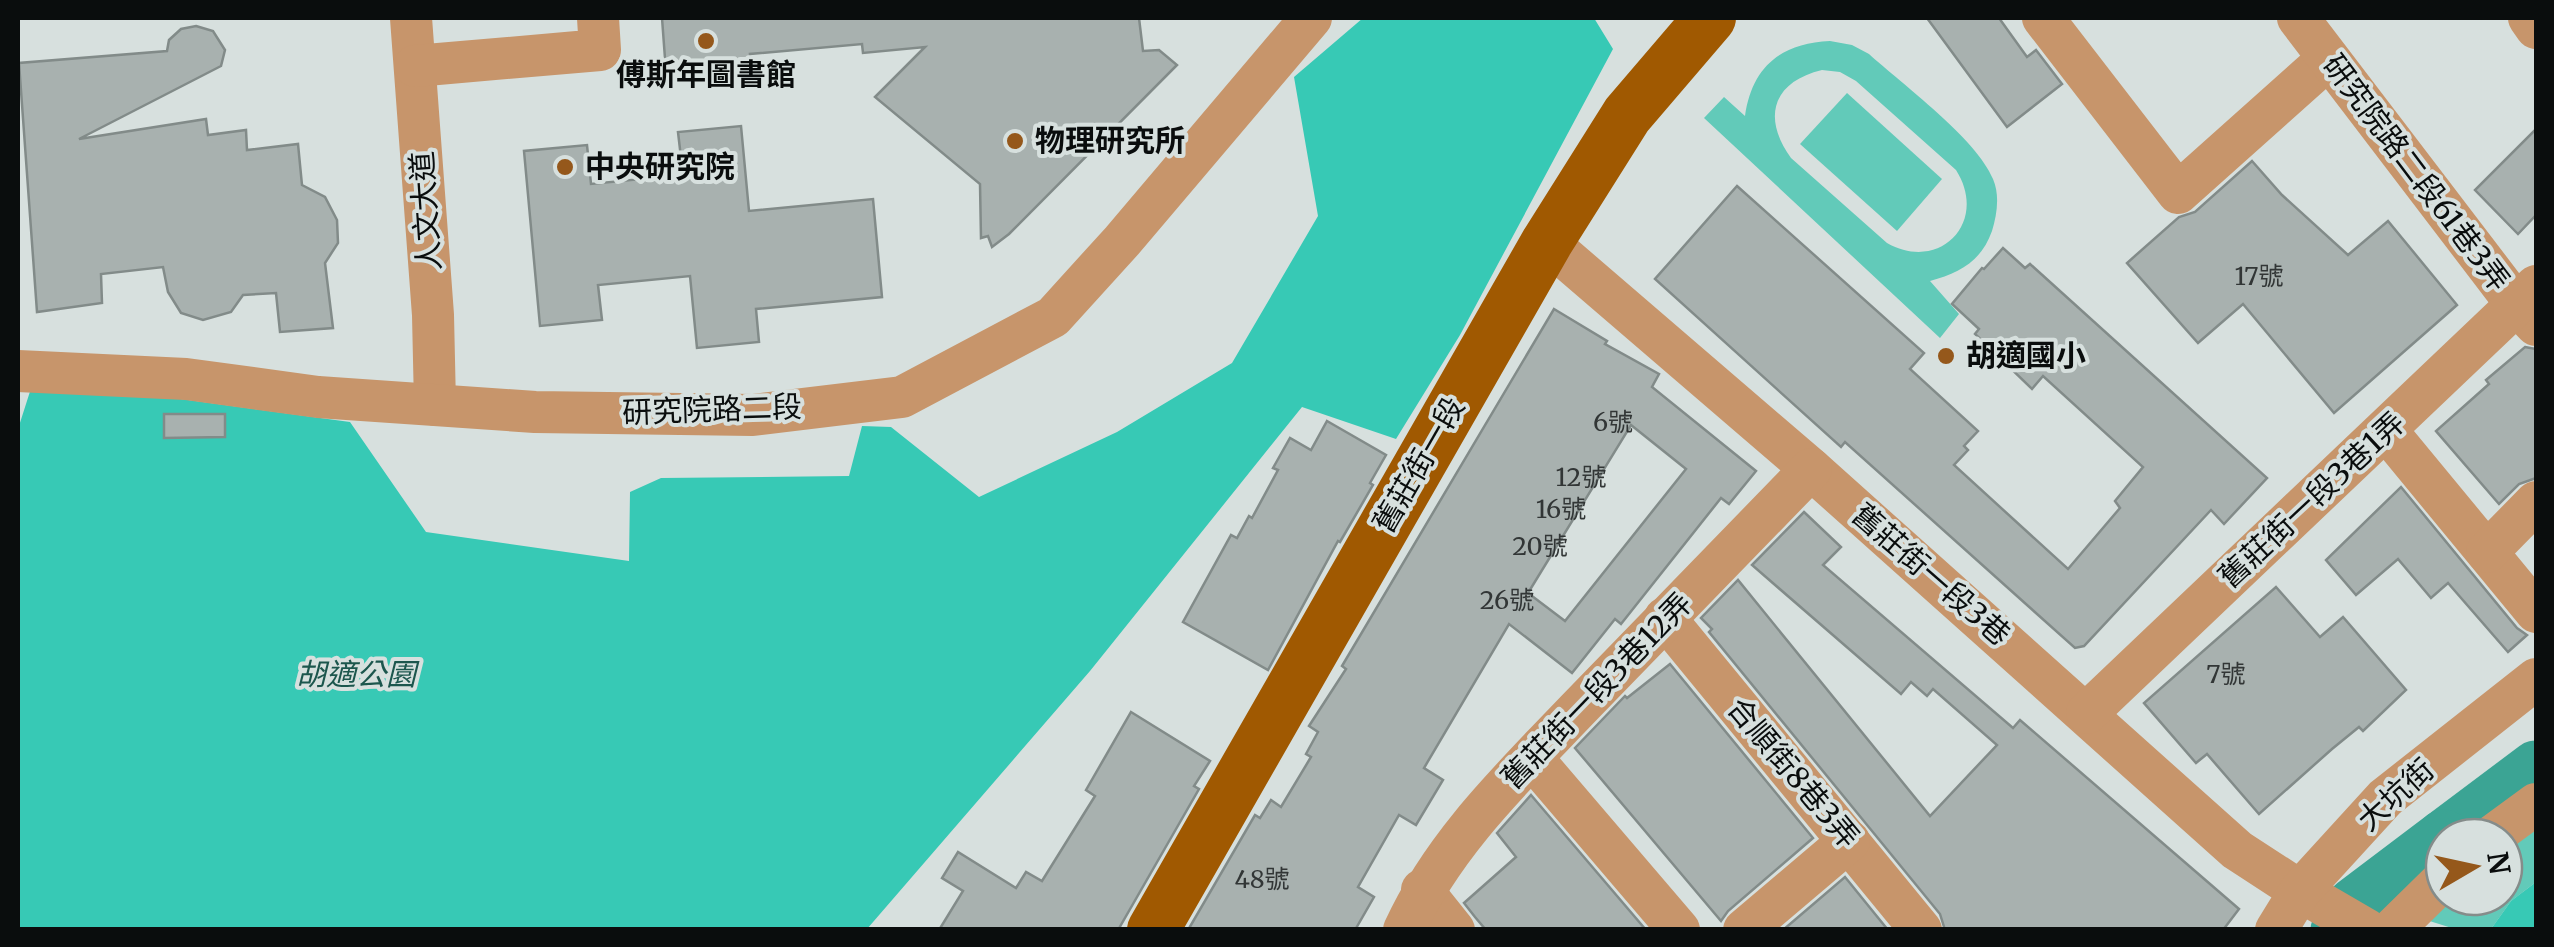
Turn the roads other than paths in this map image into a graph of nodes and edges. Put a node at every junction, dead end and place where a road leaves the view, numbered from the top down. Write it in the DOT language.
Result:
graph roads {
  1 [pos="411,18"];
  2 [pos="598,18"];
  3 [pos="1311,18"];
  4 [pos="1710,18"];
  5 [pos="2043,18"];
  6 [pos="2298,18"];
  7 [pos="2529,18"];
  8 [pos="2536,28"];
  9 [pos="2328,59"];
  10 [pos="415,66"];
  11 [pos="1546,242"];
  12 [pos="2530,306"];
  13 [pos="18,371"];
  14 [pos="435,405"];
  15 [pos="2386,430"];
  16 [pos="1811,470"];
  17 [pos="2536,502"];
  18 [pos="2487,552"];
  19 [pos="2536,611"];
  20 [pos="1665,618"];
  21 [pos="2536,679"];
  22 [pos="2086,712"];
  23 [pos="1532,758"];
  24 [pos="1850,842"];
  25 [pos="1422,890"];
  26 [pos="2309,897"];
  27 [pos="2424,899"];
  28 [pos="1152,930"];
  29 [pos="1404,930"];
  30 [pos="1454,930"];
  31 [pos="1679,930"];
  32 [pos="1744,930"];
  33 [pos="1921,930"];
  34 [pos="2276,930"];
  35 [pos="2367,930"];
  36 [pos="2392,930"];
  1 -- 10 [label="street, 人文大道"];
  2 -- 10 [label="street"];
  3 -- 14 [label="street, 研究院路二段"];
  4 -- 11 [label="main road, 舊莊街一段"];
  5 -- 9 [label="street"];
  6 -- 9 [label="street, 研究院路二段61巷3弄"];
  7 -- 8 [label="street"];
  9 -- 12 [label="street, 研究院路二段61巷3弄"];
  10 -- 14 [label="street, 人文大道"];
  11 -- 16 [label="street, 舊莊街一段3巷"];
  11 -- 28 [label="main road, 舊莊街一段"];
  12 -- 15 [label="street, 舊莊街一段3巷1弄"];
  13 -- 14 [label="street, 研究院路二段"];
  15 -- 18 [label="street"];
  15 -- 22 [label="street, 舊莊街一段3巷1弄"];
  16 -- 20 [label="street, 舊莊街一段3巷12弄"];
  16 -- 22 [label="street, 舊莊街一段3巷"];
  17 -- 18 [label="street"];
  18 -- 19 [label="street"];
  20 -- 23 [label="street, 舊莊街一段3巷12弄"];
  20 -- 24 [label="street, 合順街8巷3弄"];
  21 -- 26 [label="street, 大坑街"];
  22 -- 26 [label="street, 舊莊街一段3巷"];
  23 -- 25 [label="street, 舊莊街一段3巷12弄"];
  23 -- 31 [label="street"];
  24 -- 32 [label="street"];
  24 -- 33 [label="street, 合順街8巷3弄"];
  25 -- 29 [label="street, 舊莊街一段3巷12弄"];
  25 -- 30 [label="street"];
  26 -- 34 [label="street, 大坑街"];
  26 -- 35 [label="street, 舊莊街一段3巷"];
  27 -- 36 [label="street"];
}
